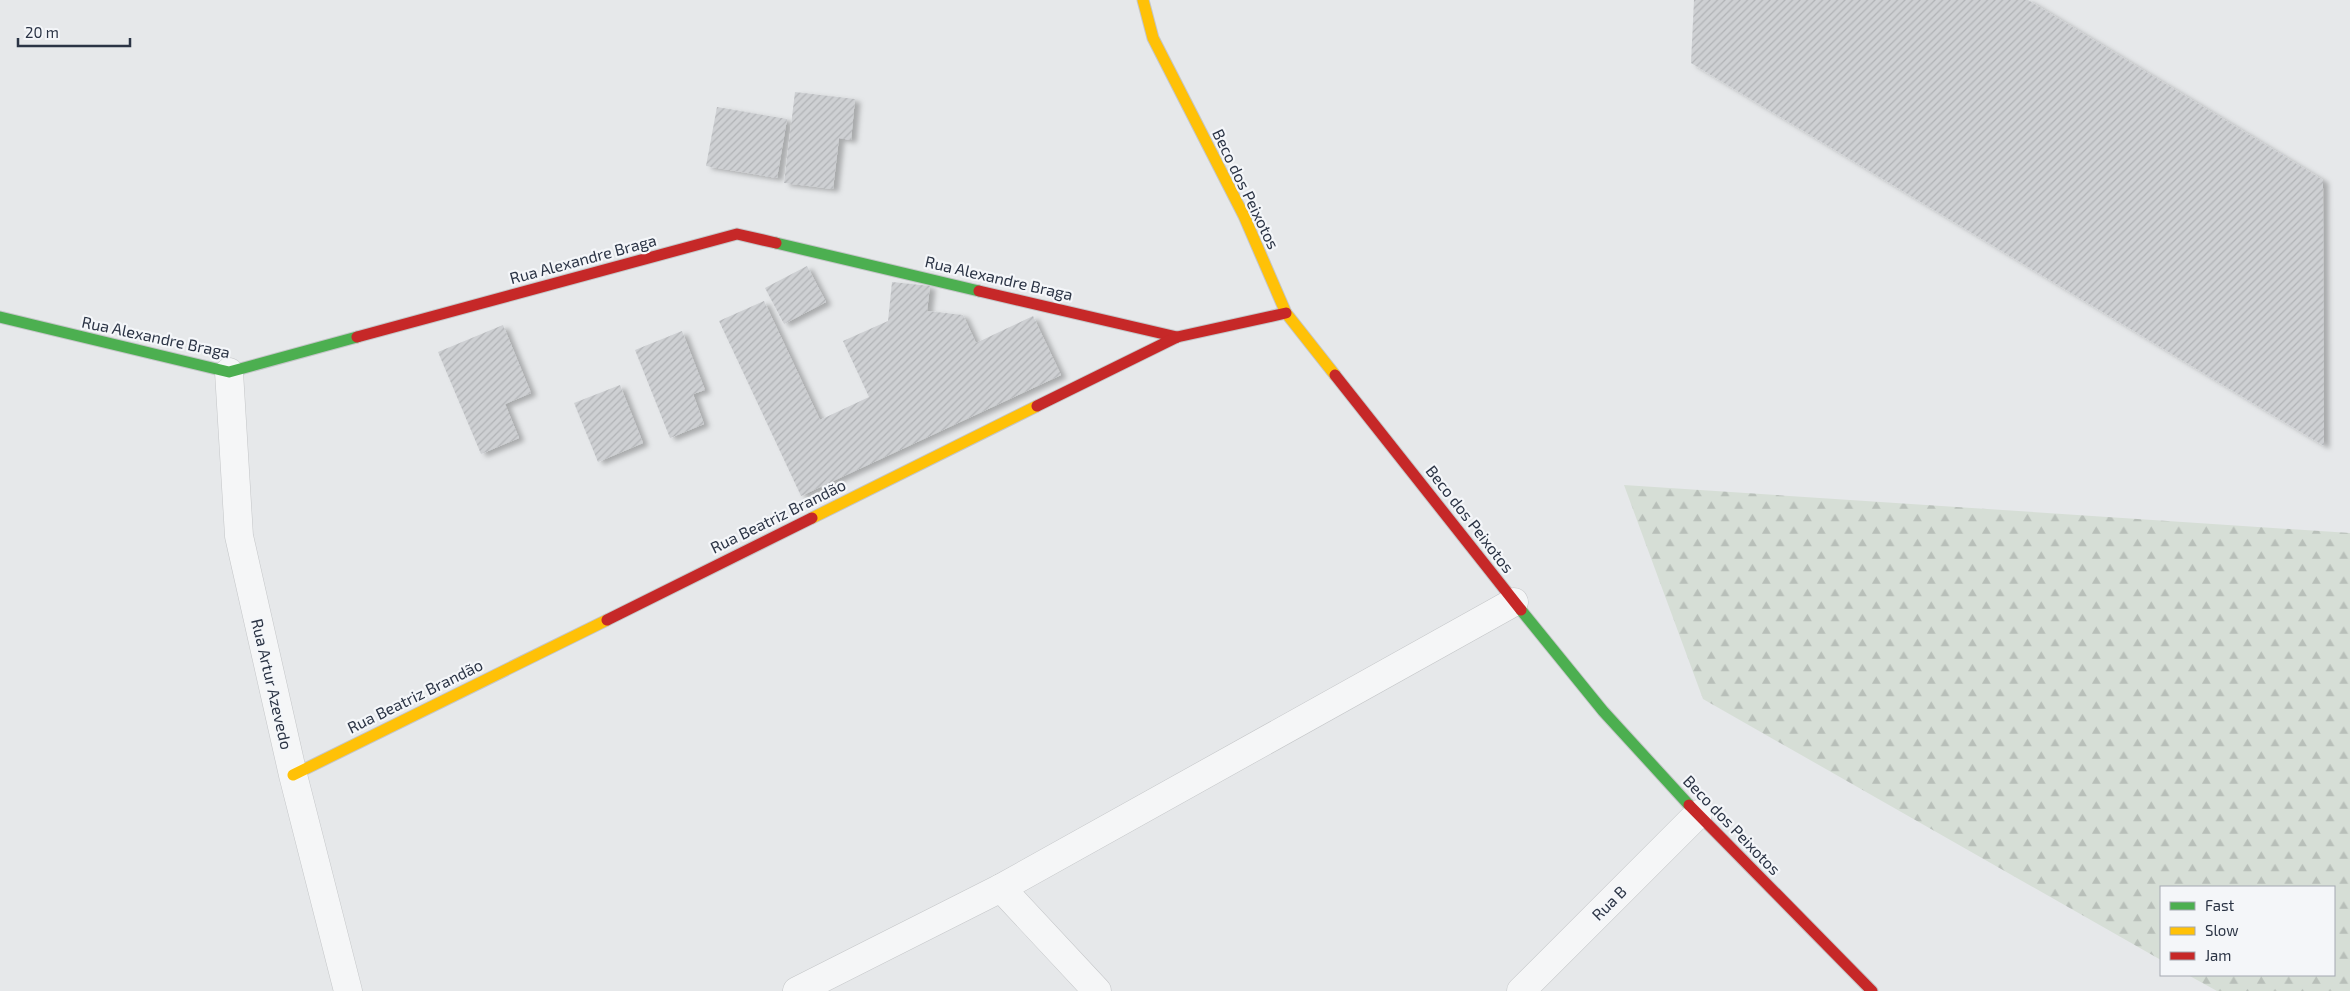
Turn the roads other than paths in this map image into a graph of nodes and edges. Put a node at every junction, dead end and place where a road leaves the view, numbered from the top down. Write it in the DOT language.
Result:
graph roads {
  1 [pos="1143,0"];
  2 [pos="1286,313"];
  3 [pos="0,318"];
  4 [pos="1177,336"];
  5 [pos="229,372"];
  6 [pos="1514,602"];
  7 [pos="293,775"];
  8 [pos="1698,814"];
  9 [pos="1001,888"];
  10 [pos="348,991"];
  11 [pos="796,991"];
  12 [pos="1097,991"];
  13 [pos="1521,991"];
  14 [pos="1872,991"];
  1 -- 2 [label="street, Beco dos Peixotos"];
  2 -- 4 [label="street, Rua Beatriz Brandão"];
  2 -- 6 [label="street, Beco dos Peixotos"];
  3 -- 5 [label="street, Rua Alexandre Braga"];
  4 -- 5 [label="street, Rua Alexandre Braga"];
  4 -- 7 [label="street, Rua Beatriz Brandão"];
  5 -- 7 [label="street, Rua Artur Azevedo"];
  6 -- 8 [label="street, Beco dos Peixotos"];
  6 -- 9 [label="street"];
  7 -- 10 [label="street, Rua Artur Azevedo"];
  8 -- 13 [label="street, Rua B"];
  8 -- 14 [label="street, Beco dos Peixotos"];
  9 -- 11 [label="street"];
  9 -- 12 [label="street"];
}
